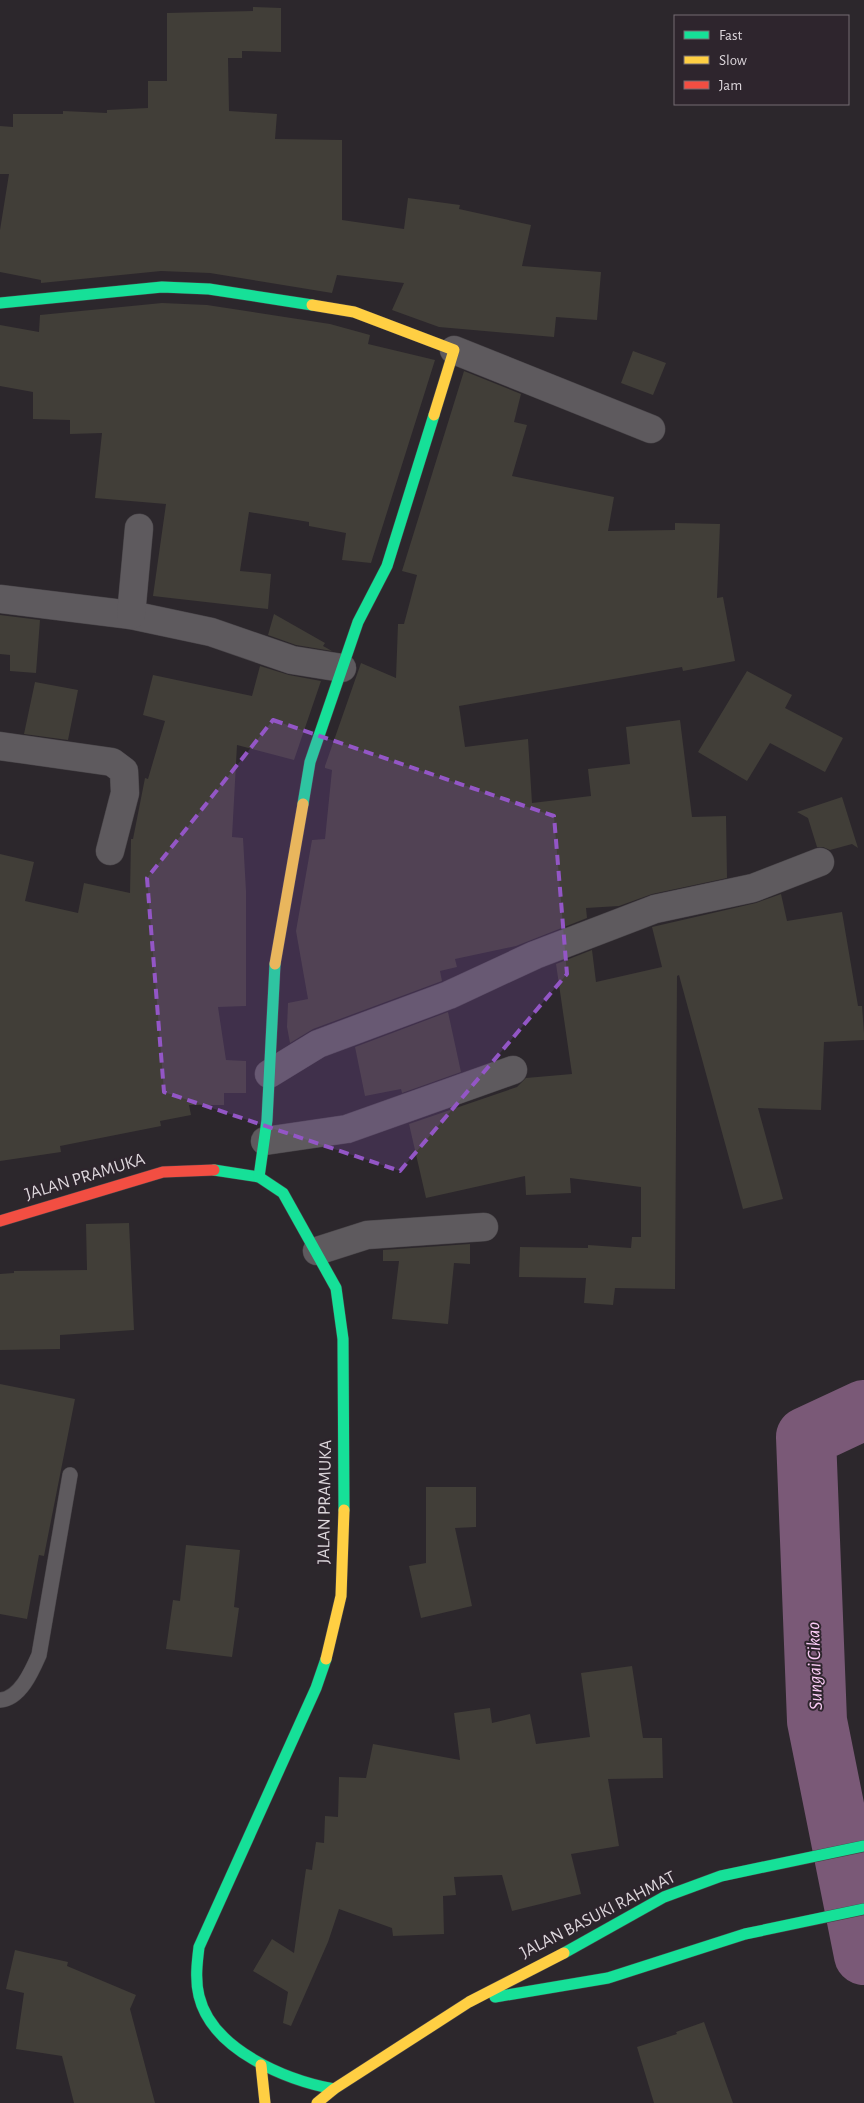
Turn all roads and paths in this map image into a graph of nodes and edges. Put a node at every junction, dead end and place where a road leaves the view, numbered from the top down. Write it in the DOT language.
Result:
graph roads {
  1 [pos="0,302"];
  2 [pos="454,350"];
  3 [pos="650,429"];
  4 [pos="139,528"];
  5 [pos="0,599"];
  6 [pos="131,615"];
  7 [pos="342,668"];
  8 [pos="0,746"];
  9 [pos="110,851"];
  10 [pos="820,862"];
  11 [pos="513,1070"];
  12 [pos="269,1074"];
  13 [pos="265,1141"];
  14 [pos="259,1177"];
  15 [pos="0,1222"];
  16 [pos="484,1227"];
  17 [pos="317,1251"];
  18 [pos="70,1475"];
  19 [pos="0,1700"];
  20 [pos="864,1846"];
  21 [pos="864,1909"];
  22 [pos="469,2002"];
  23 [pos="261,2066"];
  24 [pos="334,2089"];
  25 [pos="265,2103"];
  26 [pos="318,2103"];
  1 -- 2 [label="main road"];
  2 -- 3 [label="street"];
  2 -- 7 [label="main road"];
  4 -- 6 [label="street"];
  5 -- 6 [label="street"];
  6 -- 7 [label="street"];
  7 -- 12 [label="main road"];
  8 -- 9 [label="street"];
  10 -- 12 [label="street"];
  11 -- 13 [label="street"];
  12 -- 13 [label="main road"];
  13 -- 14 [label="main road"];
  14 -- 15 [label="main road, JALAN PRAMUKA"];
  14 -- 17 [label="main road, JALAN PRAMUKA"];
  16 -- 17 [label="street"];
  17 -- 23 [label="main road, JALAN PRAMUKA"];
  18 -- 19 [label="lane"];
  20 -- 22 [label="main road, JALAN BASUKI RAHMAT"];
  21 -- 22 [label="main road, JALAN BASUKI RAHMAT"];
  22 -- 24 [label="main road, JALAN BASUKI RAHMAT"];
  23 -- 24 [label="main road, JALAN PRAMUKA"];
  23 -- 25 [label="main road"];
  24 -- 26 [label="main road, JALAN BASUKI RAHMAT"];
}
